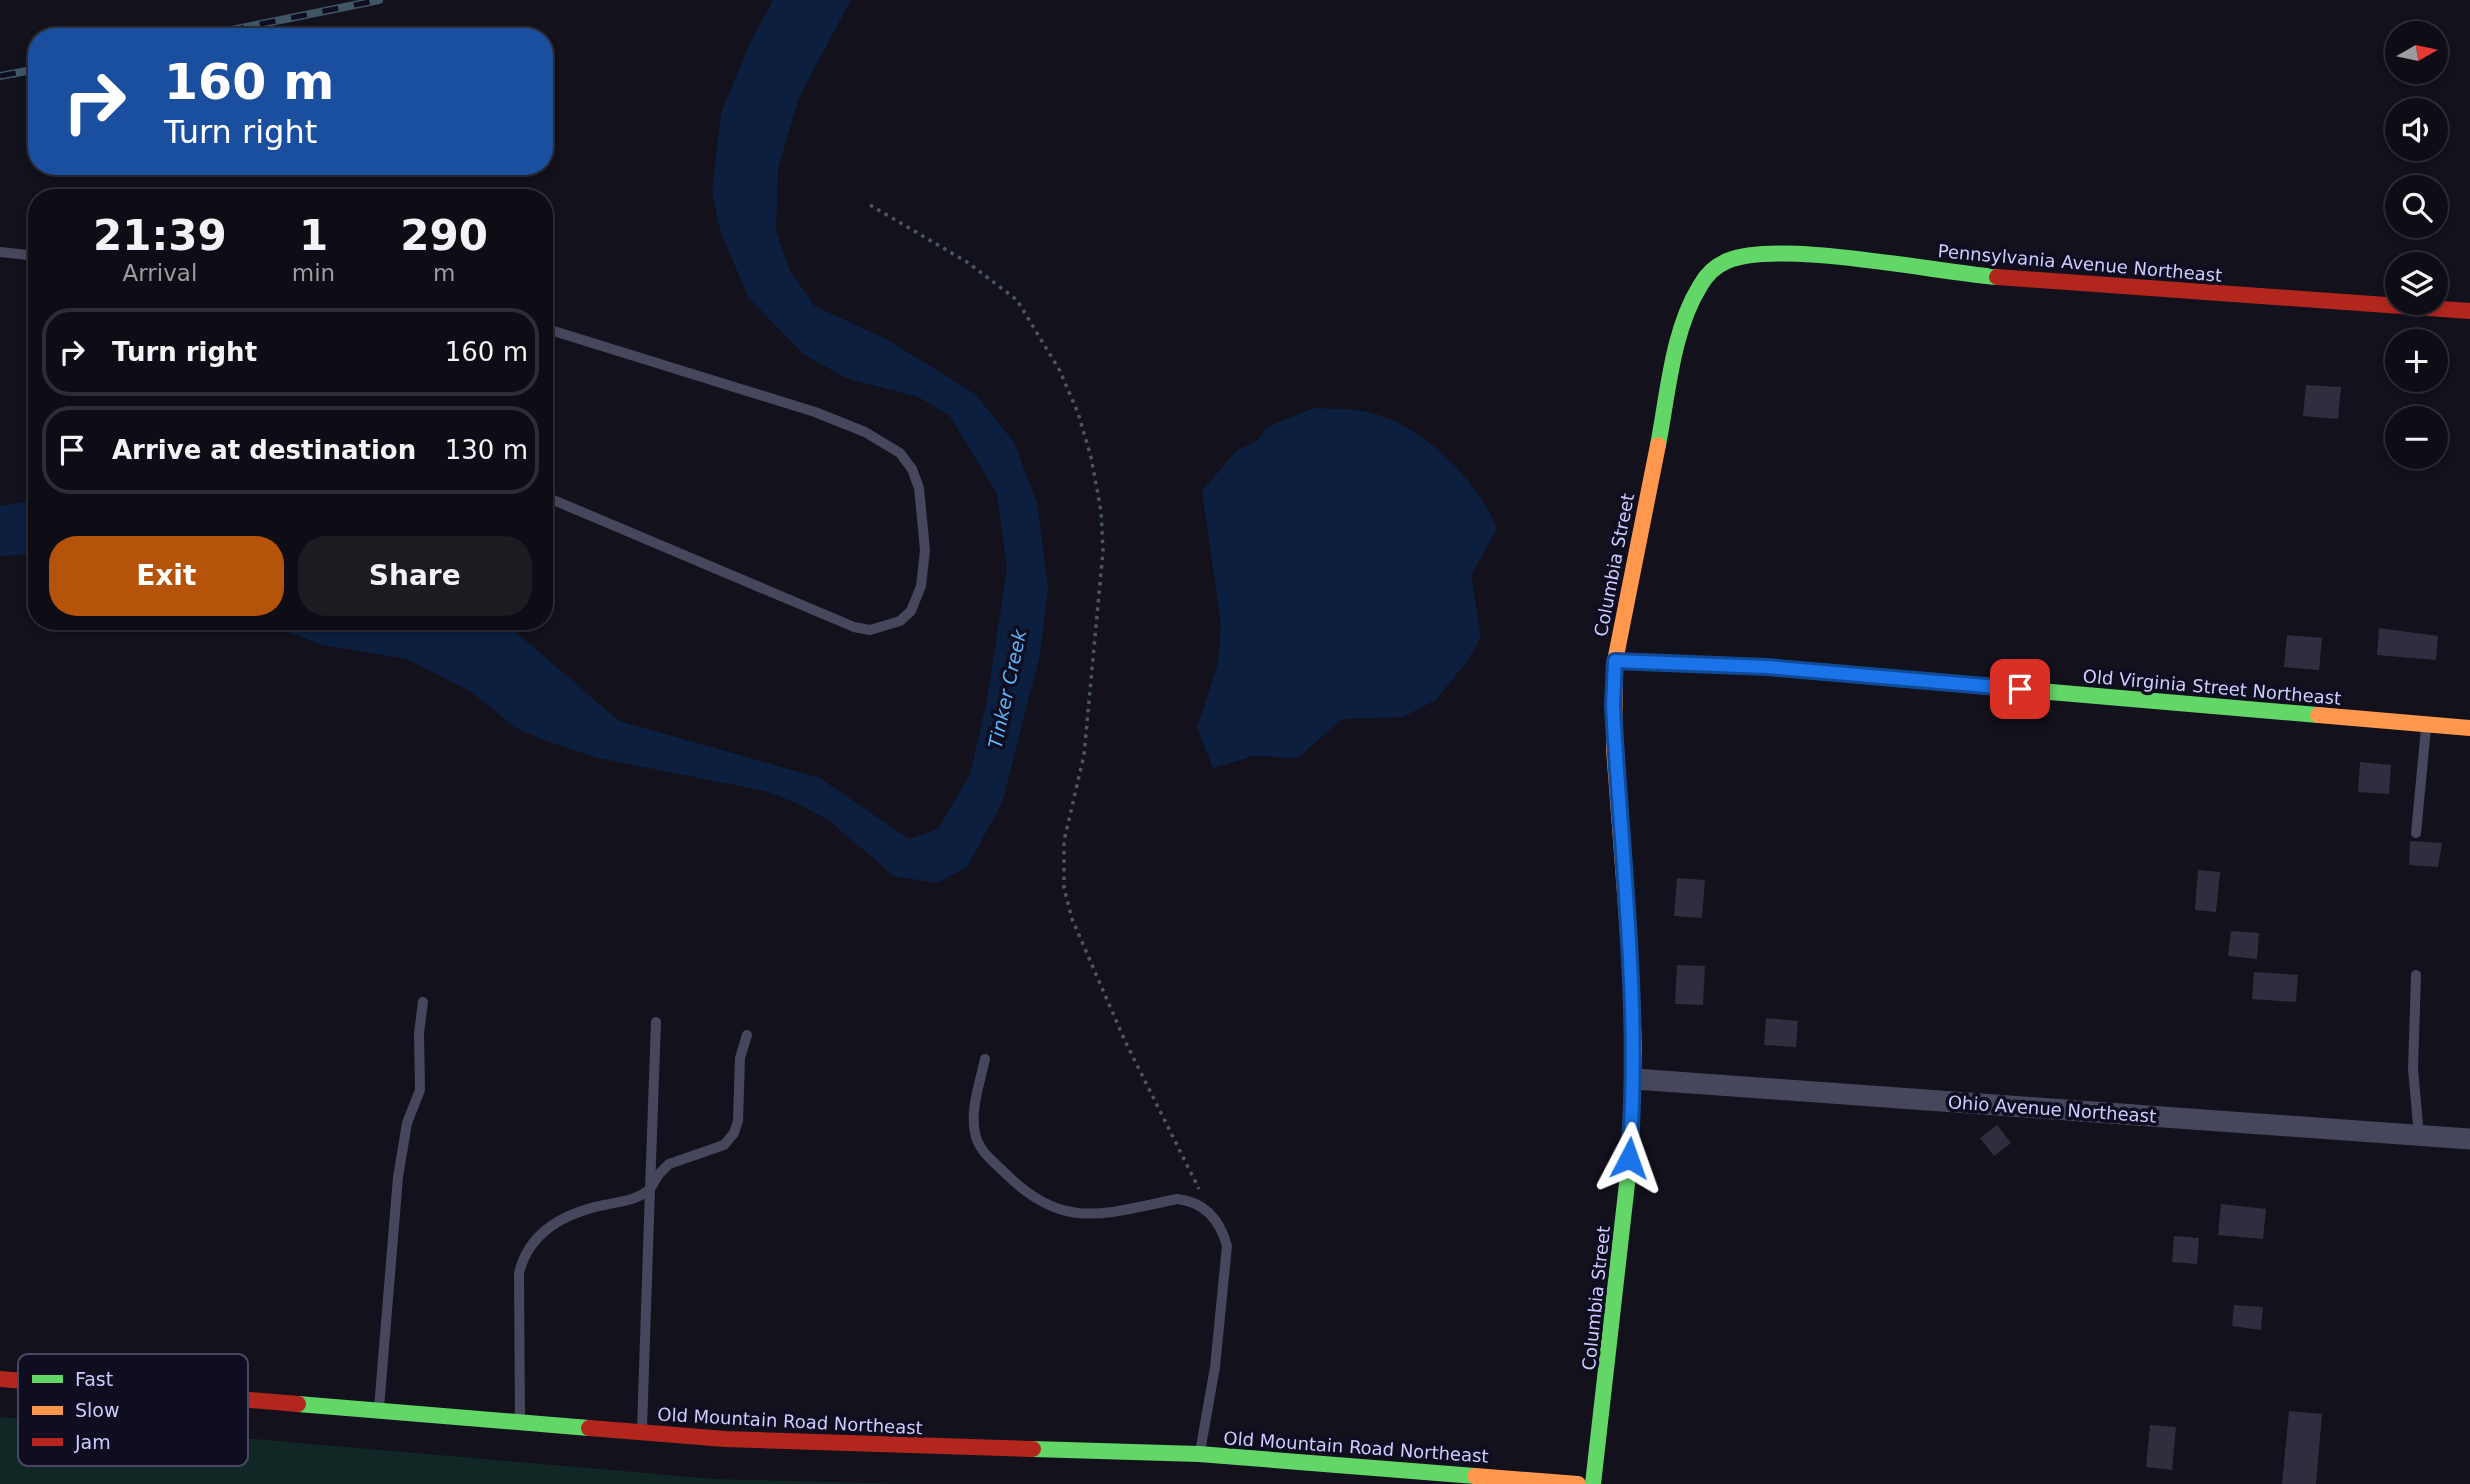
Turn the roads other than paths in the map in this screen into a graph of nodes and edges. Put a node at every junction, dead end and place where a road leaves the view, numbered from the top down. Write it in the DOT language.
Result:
graph roads {
  1 [pos="0,252"];
  2 [pos="28,255"];
  3 [pos="1699,288"];
  4 [pos="2470,311"];
  5 [pos="553,331"];
  6 [pos="553,500"];
  7 [pos="1615,661"];
  8 [pos="2426,725"];
  9 [pos="2470,728"];
  10 [pos="2416,833"];
  11 [pos="2416,975"];
  12 [pos="423,1002"];
  13 [pos="656,1022"];
  14 [pos="747,1035"];
  15 [pos="985,1059"];
  16 [pos="1634,1079"];
  17 [pos="2419,1136"];
  18 [pos="2470,1139"];
  19 [pos="650,1189"];
  20 [pos="0,1379"];
  21 [pos="18,1380"];
  22 [pos="248,1398"];
  23 [pos="379,1408"];
  24 [pos="520,1421"];
  25 [pos="642,1432"];
  26 [pos="1199,1454"];
  27 [pos="1578,1484"];
  28 [pos="1593,1484"];
  1 -- 2 [label="lane"];
  3 -- 4 [label="street, Pennsylvania Avenue Northeast"];
  3 -- 7 [label="street, Columbia Street"];
  5 -- 6 [label="lane"];
  7 -- 8 [label="street, Old Virginia Street Northeast"];
  7 -- 16 [label="street, Columbia Street"];
  8 -- 9 [label="street, Old Virginia Street Northeast"];
  8 -- 10 [label="lane"];
  11 -- 17 [label="lane"];
  12 -- 23 [label="lane"];
  13 -- 19 [label="lane"];
  14 -- 19 [label="lane"];
  15 -- 26 [label="lane"];
  16 -- 17 [label="street, Ohio Avenue Northeast"];
  16 -- 28 [label="street, Columbia Street"];
  17 -- 18 [label="street, Ohio Avenue Northeast"];
  19 -- 24 [label="lane"];
  19 -- 25 [label="lane"];
  20 -- 21 [label="street, Old Mountain Road Northeast"];
  22 -- 23 [label="street, Old Mountain Road Northeast"];
  23 -- 24 [label="street, Old Mountain Road Northeast"];
  24 -- 25 [label="street, Old Mountain Road Northeast"];
  25 -- 26 [label="street, Old Mountain Road Northeast"];
  26 -- 27 [label="street, Old Mountain Road Northeast"];
}
